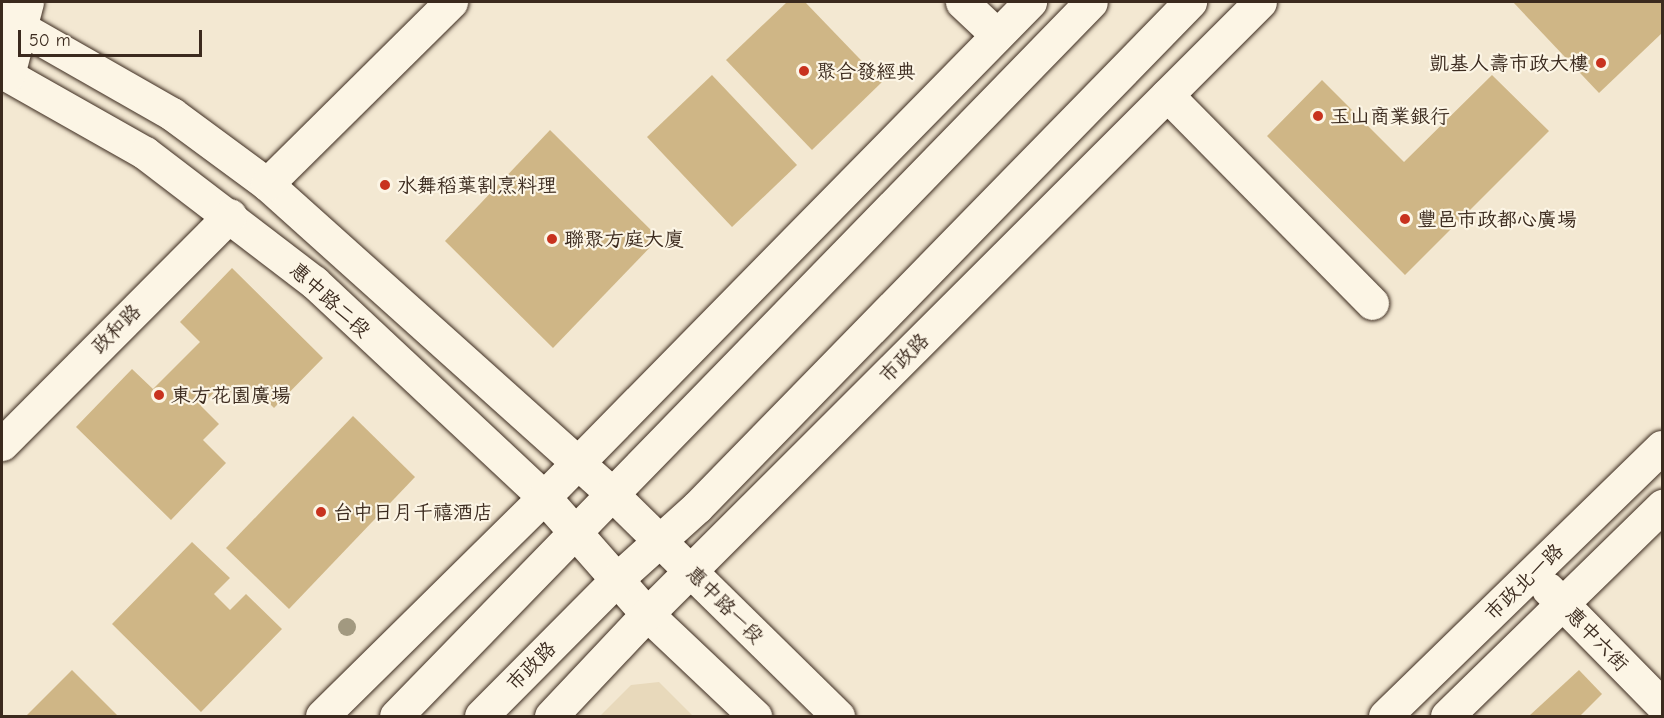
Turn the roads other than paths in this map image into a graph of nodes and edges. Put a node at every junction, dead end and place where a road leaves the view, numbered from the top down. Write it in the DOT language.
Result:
graph roads {
  1 [pos="451,2"];
  2 [pos="962,2"];
  3 [pos="1030,2"];
  4 [pos="1090,2"];
  5 [pos="1190,2"];
  6 [pos="1260,2"];
  7 [pos="16,15"];
  8 [pos="997,36"];
  9 [pos="5,73"];
  10 [pos="1167,95"];
  11 [pos="267,184"];
  12 [pos="230,215"];
  13 [pos="1371,303"];
  14 [pos="2,444"];
  15 [pos="1662,447"];
  16 [pos="578,462"];
  17 [pos="612,494"];
  18 [pos="544,497"];
  19 [pos="1662,506"];
  20 [pos="575,530"];
  21 [pos="659,541"];
  22 [pos="692,572"];
  23 [pos="1533,573"];
  24 [pos="617,579"];
  25 [pos="1563,603"];
  26 [pos="647,614"];
  27 [pos="1662,705"];
  28 [pos="322,717"];
  29 [pos="396,717"];
  30 [pos="481,717"];
  31 [pos="551,717"];
  32 [pos="755,717"];
  33 [pos="838,717"];
  34 [pos="1384,717"];
  35 [pos="1447,717"];
  1 -- 11 [label="street"];
  2 -- 8 [label="street"];
  3 -- 8 [label="street"];
  4 -- 17 [label="street"];
  5 -- 21 [label="street, 市政路"];
  6 -- 10 [label="street, 市政路"];
  7 -- 9 [label="street"];
  7 -- 11 [label="street"];
  8 -- 16 [label="street"];
  9 -- 12 [label="street, 惠中路二段"];
  10 -- 13 [label="street"];
  10 -- 22 [label="street, 市政路"];
  11 -- 16 [label="street"];
  12 -- 14 [label="street, 政和路"];
  12 -- 18 [label="street, 惠中路二段"];
  15 -- 23 [label="street, 市政北一路"];
  16 -- 17 [label="street"];
  16 -- 18 [label="street"];
  17 -- 20 [label="street"];
  17 -- 21 [label="street, 惠中路一段"];
  18 -- 20 [label="street, 惠中路二段"];
  18 -- 28 [label="street"];
  19 -- 25 [label="street"];
  20 -- 24 [label="street, 惠中路二段"];
  20 -- 29 [label="street"];
  21 -- 22 [label="street, 惠中路一段"];
  21 -- 24 [label="street, 市政路"];
  22 -- 26 [label="street, 市政路"];
  22 -- 33 [label="street, 惠中路一段"];
  23 -- 25 [label="street, 惠中六街"];
  23 -- 34 [label="street, 市政北一路"];
  24 -- 26 [label="street"];
  24 -- 30 [label="street, 市政路"];
  25 -- 27 [label="street, 惠中六街"];
  25 -- 35 [label="street"];
  26 -- 31 [label="street, 市政路"];
  26 -- 32 [label="street"];
}
